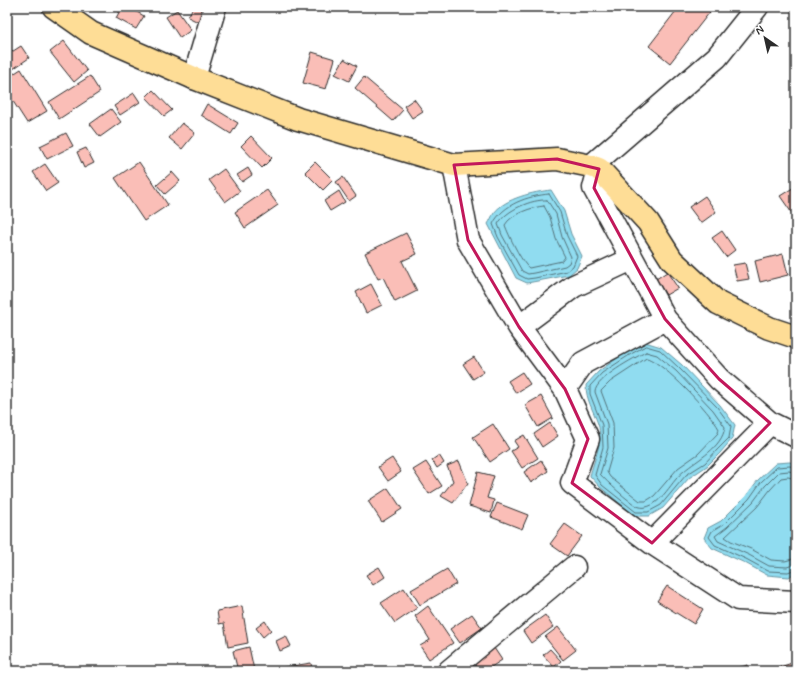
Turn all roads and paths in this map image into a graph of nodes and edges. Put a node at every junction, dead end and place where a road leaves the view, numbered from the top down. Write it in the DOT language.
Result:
graph roads {
  1 [pos="54,7"];
  2 [pos="215,7"];
  3 [pos="757,7"];
  4 [pos="194,78"];
  5 [pos="454,165"];
  6 [pos="595,168"];
  7 [pos="632,259"];
  8 [pos="665,319"];
  9 [pos="519,327"];
  10 [pos="796,337"];
  11 [pos="566,389"];
  12 [pos="770,423"];
  13 [pos="796,436"];
  14 [pos="652,543"];
  15 [pos="574,567"];
  16 [pos="795,601"];
  17 [pos="449,671"];
  1 -- 4 [label="main road"];
  2 -- 4 [label="street"];
  3 -- 6 [label="street"];
  4 -- 5 [label="main road"];
  5 -- 6 [label="main road"];
  5 -- 9 [label="street"];
  6 -- 7 [label="street"];
  6 -- 10 [label="main road"];
  7 -- 8 [label="street"];
  7 -- 9 [label="street"];
  8 -- 11 [label="street"];
  8 -- 12 [label="street"];
  9 -- 11 [label="street"];
  11 -- 14 [label="street"];
  12 -- 13 [label="street"];
  12 -- 14 [label="street"];
  14 -- 16 [label="street"];
  15 -- 17 [label="street"];
}
